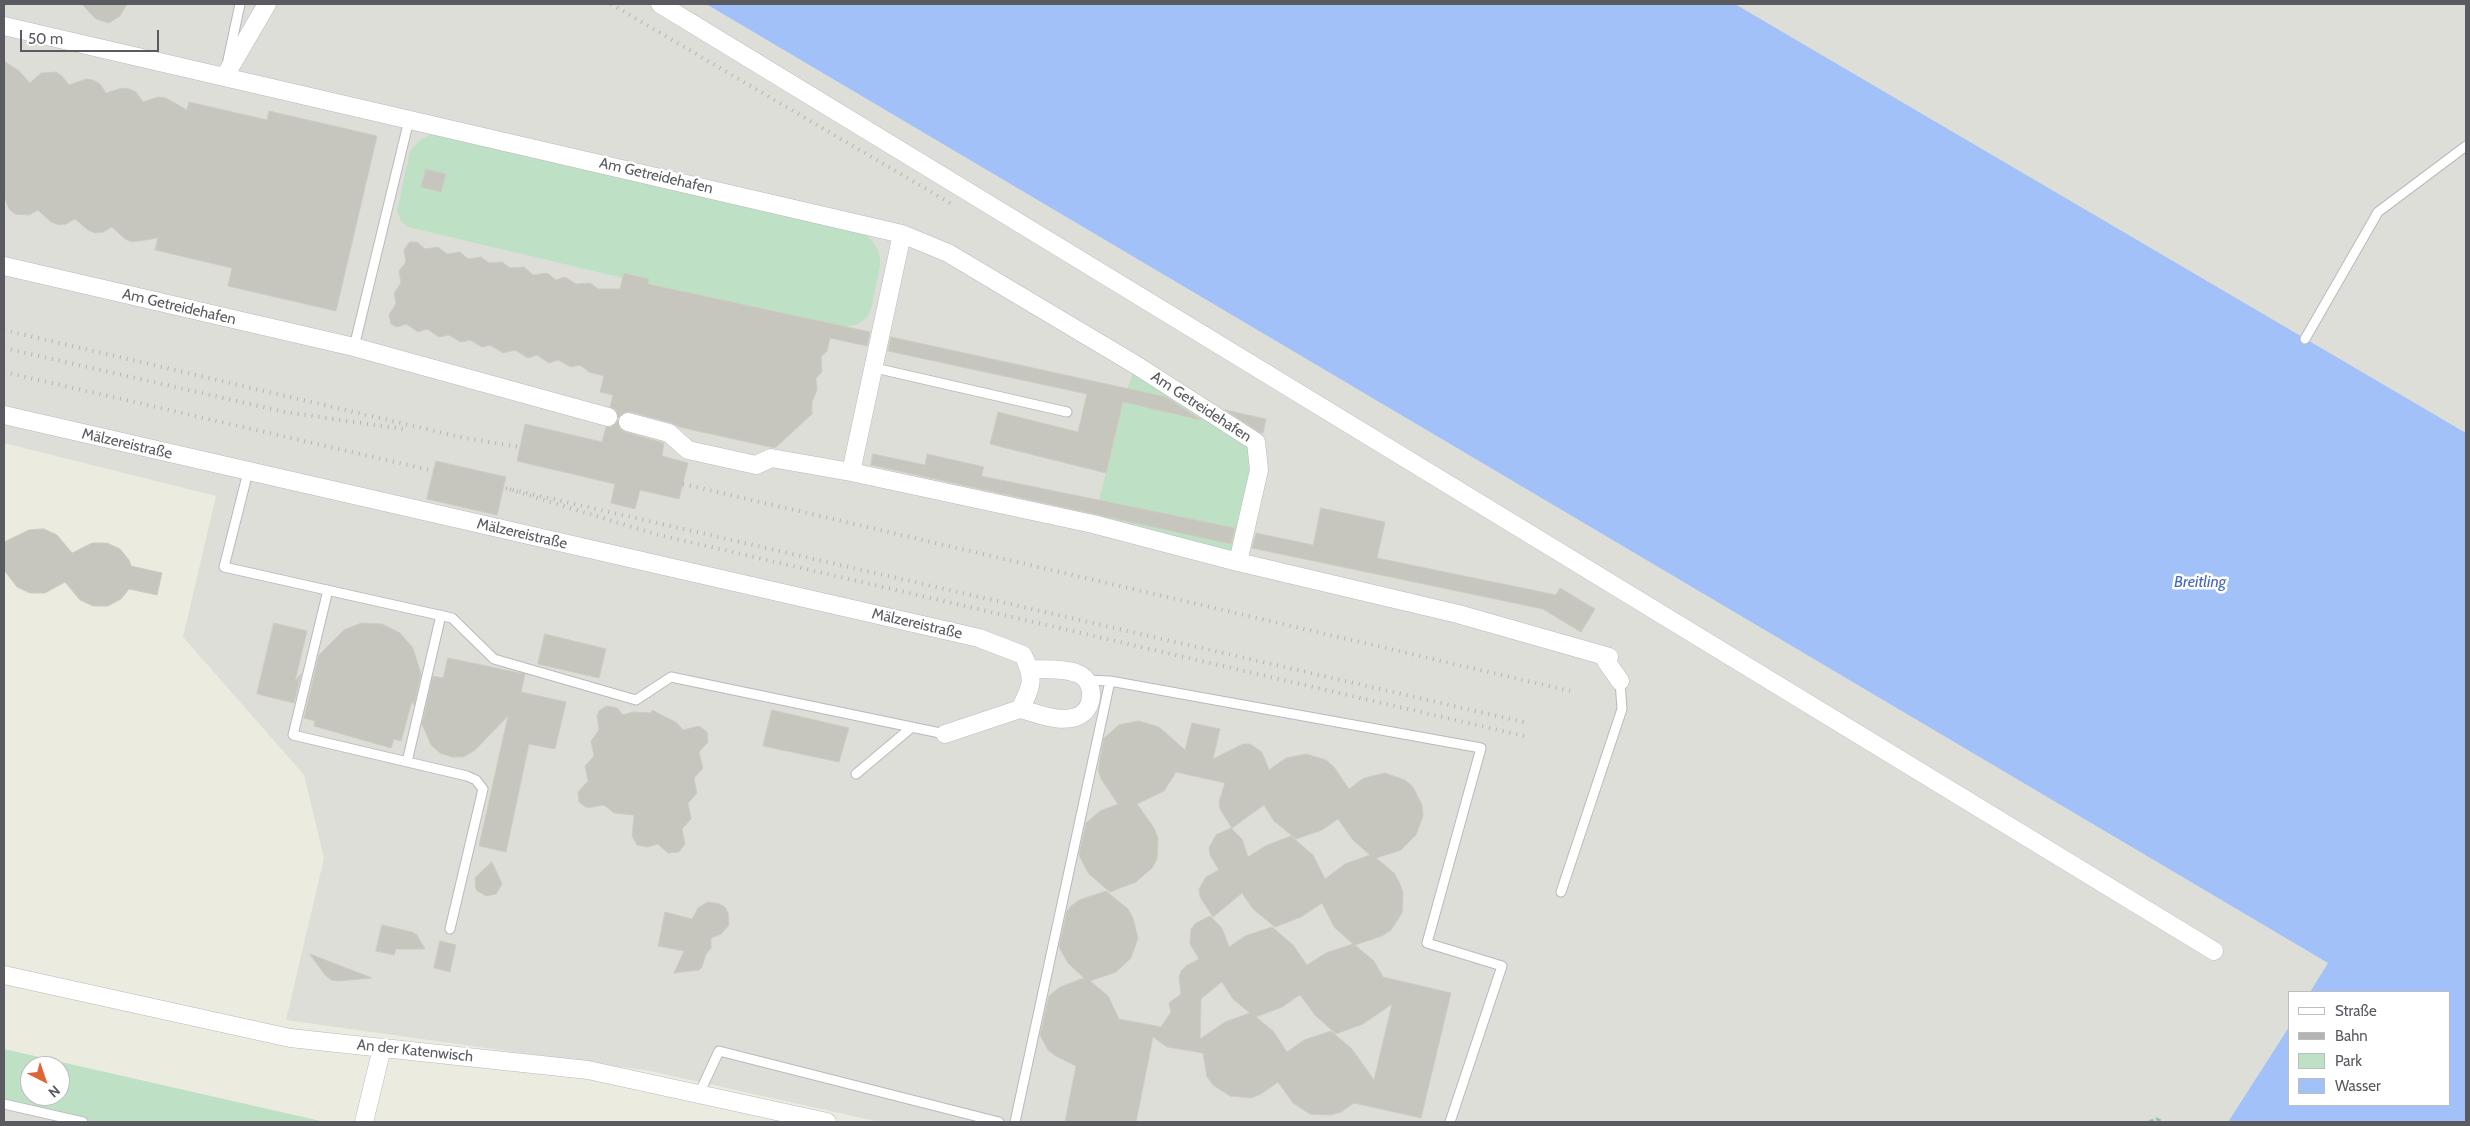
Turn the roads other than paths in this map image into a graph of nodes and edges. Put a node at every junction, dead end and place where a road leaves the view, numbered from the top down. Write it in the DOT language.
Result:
graph roads {
  1 [pos="240,4"];
  2 [pos="267,4"];
  3 [pos="660,4"];
  4 [pos="4,26"];
  5 [pos="225,76"];
  6 [pos="409,120"];
  7 [pos="2466,146"];
  8 [pos="902,234"];
  9 [pos="4,266"];
  10 [pos="2305,339"];
  11 [pos="354,347"];
  12 [pos="875,368"];
  13 [pos="1067,412"];
  14 [pos="4,415"];
  15 [pos="608,417"];
  16 [pos="628,422"];
  17 [pos="248,472"];
  18 [pos="851,472"];
  19 [pos="1238,562"];
  20 [pos="328,590"];
  21 [pos="441,615"];
  22 [pos="1030,669"];
  23 [pos="1087,680"];
  24 [pos="1110,681"];
  25 [pos="1620,681"];
  26 [pos="1020,709"];
  27 [pos="912,727"];
  28 [pos="945,734"];
  29 [pos="407,762"];
  30 [pos="856,774"];
  31 [pos="1561,892"];
  32 [pos="450,929"];
  33 [pos="2214,951"];
  34 [pos="4,975"];
  35 [pos="382,1048"];
  36 [pos="699,1094"];
  37 [pos="4,1104"];
  38 [pos="84,1122"];
  39 [pos="364,1122"];
  40 [pos="827,1122"];
  41 [pos="999,1122"];
  42 [pos="1015,1122"];
  43 [pos="1450,1122"];
  1 -- 5 [label="lane"];
  2 -- 5 [label="street"];
  3 -- 33 [label="street"];
  4 -- 5 [label="street, Am Getreidehafen"];
  5 -- 6 [label="street, Am Getreidehafen"];
  6 -- 8 [label="street, Am Getreidehafen"];
  6 -- 11 [label="lane"];
  7 -- 10 [label="lane"];
  8 -- 12 [label="street"];
  8 -- 19 [label="street, Am Getreidehafen"];
  9 -- 11 [label="street, Am Getreidehafen"];
  11 -- 15 [label="street, Am Getreidehafen"];
  12 -- 13 [label="lane"];
  12 -- 18 [label="street"];
  14 -- 17 [label="street, Mälzereistraße"];
  16 -- 18 [label="street"];
  17 -- 20 [label="lane"];
  17 -- 22 [label="street, Mälzereistraße"];
  18 -- 19 [label="street"];
  19 -- 25 [label="street"];
  20 -- 21 [label="lane"];
  20 -- 29 [label="lane"];
  21 -- 27 [label="lane"];
  21 -- 29 [label="lane"];
  22 -- 23 [label="street"];
  22 -- 26 [label="street"];
  23 -- 24 [label="lane"];
  23 -- 26 [label="street"];
  24 -- 42 [label="lane"];
  24 -- 43 [label="lane"];
  25 -- 31 [label="lane"];
  26 -- 28 [label="street"];
  27 -- 28 [label="lane"];
  27 -- 30 [label="lane"];
  29 -- 32 [label="lane"];
  34 -- 35 [label="street, An der Katenwisch"];
  35 -- 36 [label="street, An der Katenwisch"];
  35 -- 39 [label="street"];
  36 -- 40 [label="street, An der Katenwisch"];
  36 -- 41 [label="lane"];
  37 -- 38 [label="lane"];
}
